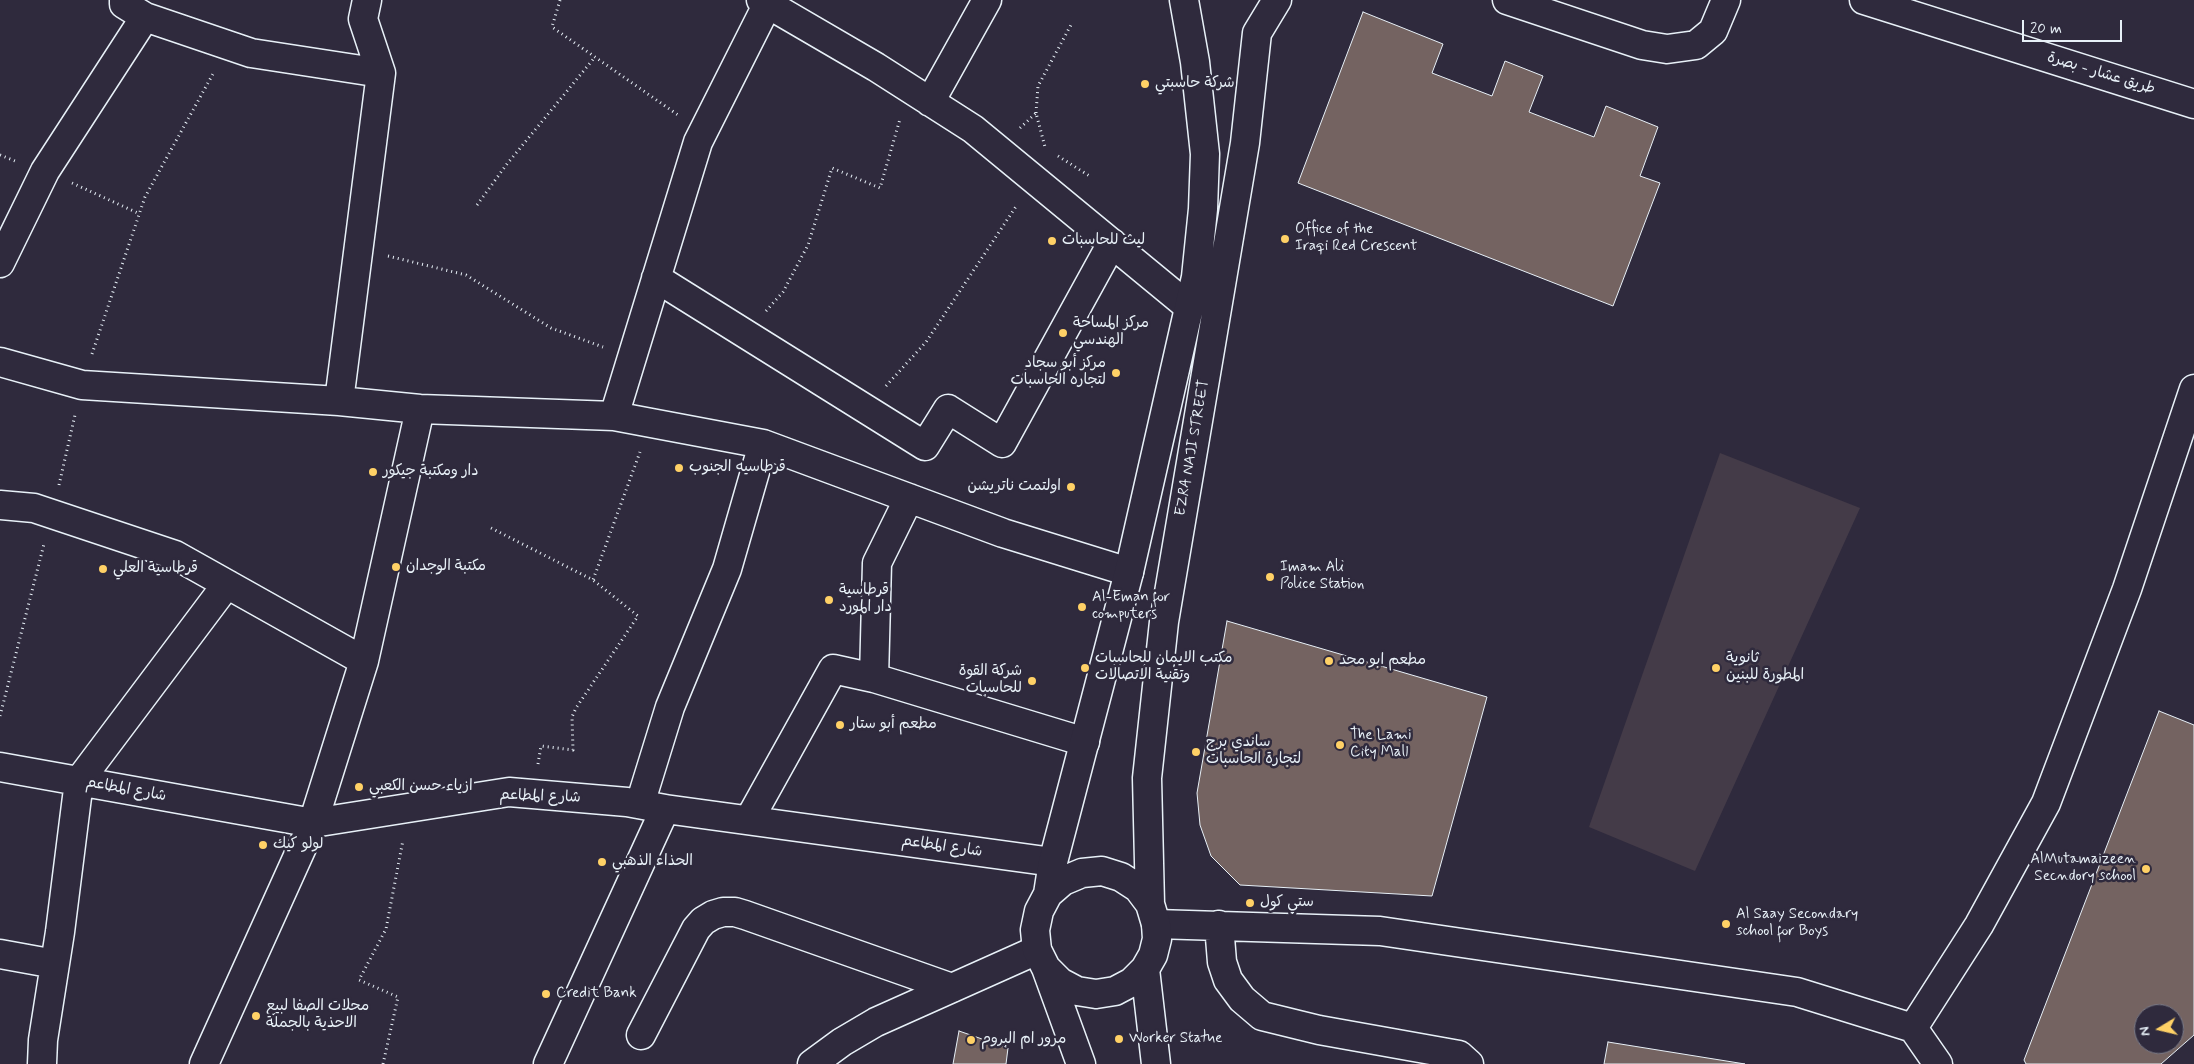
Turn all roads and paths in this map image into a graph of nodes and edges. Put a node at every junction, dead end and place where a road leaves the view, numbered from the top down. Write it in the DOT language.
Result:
graph roads {
  1 [pos="367,0"];
  2 [pos="560,0"];
  3 [pos="987,0"];
  4 [pos="1184,0"];
  5 [pos="1277,0"];
  6 [pos="1507,0"];
  7 [pos="1726,0"];
  8 [pos="1864,0"];
  9 [pos="765,1"];
  10 [pos="135,8"];
  11 [pos="1072,23"];
  12 [pos="595,57"];
  13 [pos="381,73"];
  14 [pos="920,95"];
  15 [pos="2194,104"];
  16 [pos="1036,114"];
  17 [pos="703,132"];
  18 [pos="1034,179"];
  19 [pos="477,205"];
  20 [pos="1112,243"];
  21 [pos="358,249"];
  22 [pos="0,263"];
  23 [pos="656,278"];
  24 [pos="1190,307"];
  25 [pos="745,334"];
  26 [pos="631,358"];
  27 [pos="0,362"];
  28 [pos="2194,389"];
  29 [pos="339,401"];
  30 [pos="865,408"];
  31 [pos="420,409"];
  32 [pos="614,416"];
  33 [pos="651,423"];
  34 [pos="763,444"];
  35 [pos="909,498"];
  36 [pos="0,505"];
  37 [pos="491,528"];
  38 [pos="1129,572"];
  39 [pos="593,580"];
  40 [pos="228,584"];
  41 [pos="364,660"];
  42 [pos="874,678"];
  43 [pos="1085,742"];
  44 [pos="0,767"];
  45 [pos="79,781"];
  46 [pos="532,794"];
  47 [pos="653,806"];
  48 [pos="409,808"];
  49 [pos="749,820"];
  50 [pos="313,823"];
  51 [pos="1053,862"];
  52 [pos="1048,894"];
  53 [pos="1153,914"];
  54 [pos="1219,924"];
  55 [pos="0,954"];
  56 [pos="1042,959"];
  57 [pos="55,964"];
  58 [pos="1145,969"];
  59 [pos="952,988"];
  60 [pos="1913,1028"];
  61 [pos="641,1035"];
  62 [pos="42,1064"];
  63 [pos="204,1064"];
  64 [pos="383,1064"];
  65 [pos="548,1064"];
  66 [pos="812,1064"];
  67 [pos="1081,1064"];
  68 [pos="1156,1064"];
  69 [pos="1469,1064"];
  70 [pos="1938,1064"];
  1 -- 13 [label="street"];
  2 -- 12 [label="path"];
  3 -- 14 [label="street"];
  4 -- 24 [label="street, EZRA NAJI STREET"];
  5 -- 53 [label="street, EZRA NAJI STREET"];
  6 -- 7 [label="street"];
  8 -- 15 [label="street, طريق عشار - بصرة"];
  9 -- 14 [label="street"];
  9 -- 17 [label="street"];
  10 -- 13 [label="street"];
  10 -- 22 [label="street"];
  11 -- 16 [label="path"];
  12 -- 17 [label="path"];
  12 -- 19 [label="path"];
  13 -- 21 [label="street"];
  14 -- 18 [label="street"];
  14 -- 25 [label="path"];
  17 -- 23 [label="street"];
  18 -- 20 [label="street"];
  18 -- 30 [label="path"];
  20 -- 24 [label="street"];
  20 -- 30 [label="street"];
  21 -- 26 [label="path"];
  21 -- 29 [label="street"];
  23 -- 25 [label="street"];
  23 -- 26 [label="street"];
  24 -- 38 [label="street, EZRA NAJI STREET"];
  25 -- 30 [label="street"];
  26 -- 32 [label="street"];
  27 -- 29 [label="street"];
  28 -- 60 [label="street"];
  29 -- 31 [label="street"];
  31 -- 32 [label="street"];
  31 -- 41 [label="street"];
  32 -- 33 [label="street"];
  33 -- 34 [label="street"];
  33 -- 39 [label="path"];
  34 -- 35 [label="street"];
  34 -- 47 [label="street"];
  35 -- 38 [label="street"];
  35 -- 42 [label="street"];
  36 -- 40 [label="street"];
  37 -- 39 [label="path"];
  38 -- 43 [label="street, EZRA NAJI STREET"];
  39 -- 46 [label="path"];
  40 -- 41 [label="street"];
  40 -- 45 [label="street"];
  41 -- 50 [label="street"];
  42 -- 43 [label="street"];
  42 -- 49 [label="street"];
  43 -- 51 [label="street, EZRA NAJI STREET"];
  44 -- 45 [label="street, شارع المطاعم"];
  45 -- 50 [label="street, شارع المطاعم"];
  45 -- 57 [label="street"];
  46 -- 47 [label="street, شارع المطاعم"];
  46 -- 48 [label="street, شارع المطاعم"];
  47 -- 49 [label="street, شارع المطاعم"];
  47 -- 65 [label="street"];
  48 -- 50 [label="street, شارع المطاعم"];
  48 -- 64 [label="path"];
  49 -- 51 [label="street, شارع المطاعم"];
  50 -- 63 [label="street"];
  51 -- 52 [label="street, EZRA NAJI STREET"];
  52 -- 53 [label="street"];
  52 -- 56 [label="street"];
  53 -- 54 [label="street"];
  53 -- 58 [label="street"];
  54 -- 60 [label="street"];
  54 -- 69 [label="street"];
  55 -- 57 [label="street"];
  56 -- 58 [label="street"];
  56 -- 59 [label="street"];
  56 -- 67 [label="street"];
  57 -- 62 [label="street"];
  58 -- 68 [label="street"];
  59 -- 61 [label="street"];
  59 -- 66 [label="street"];
  60 -- 70 [label="street"];
}
